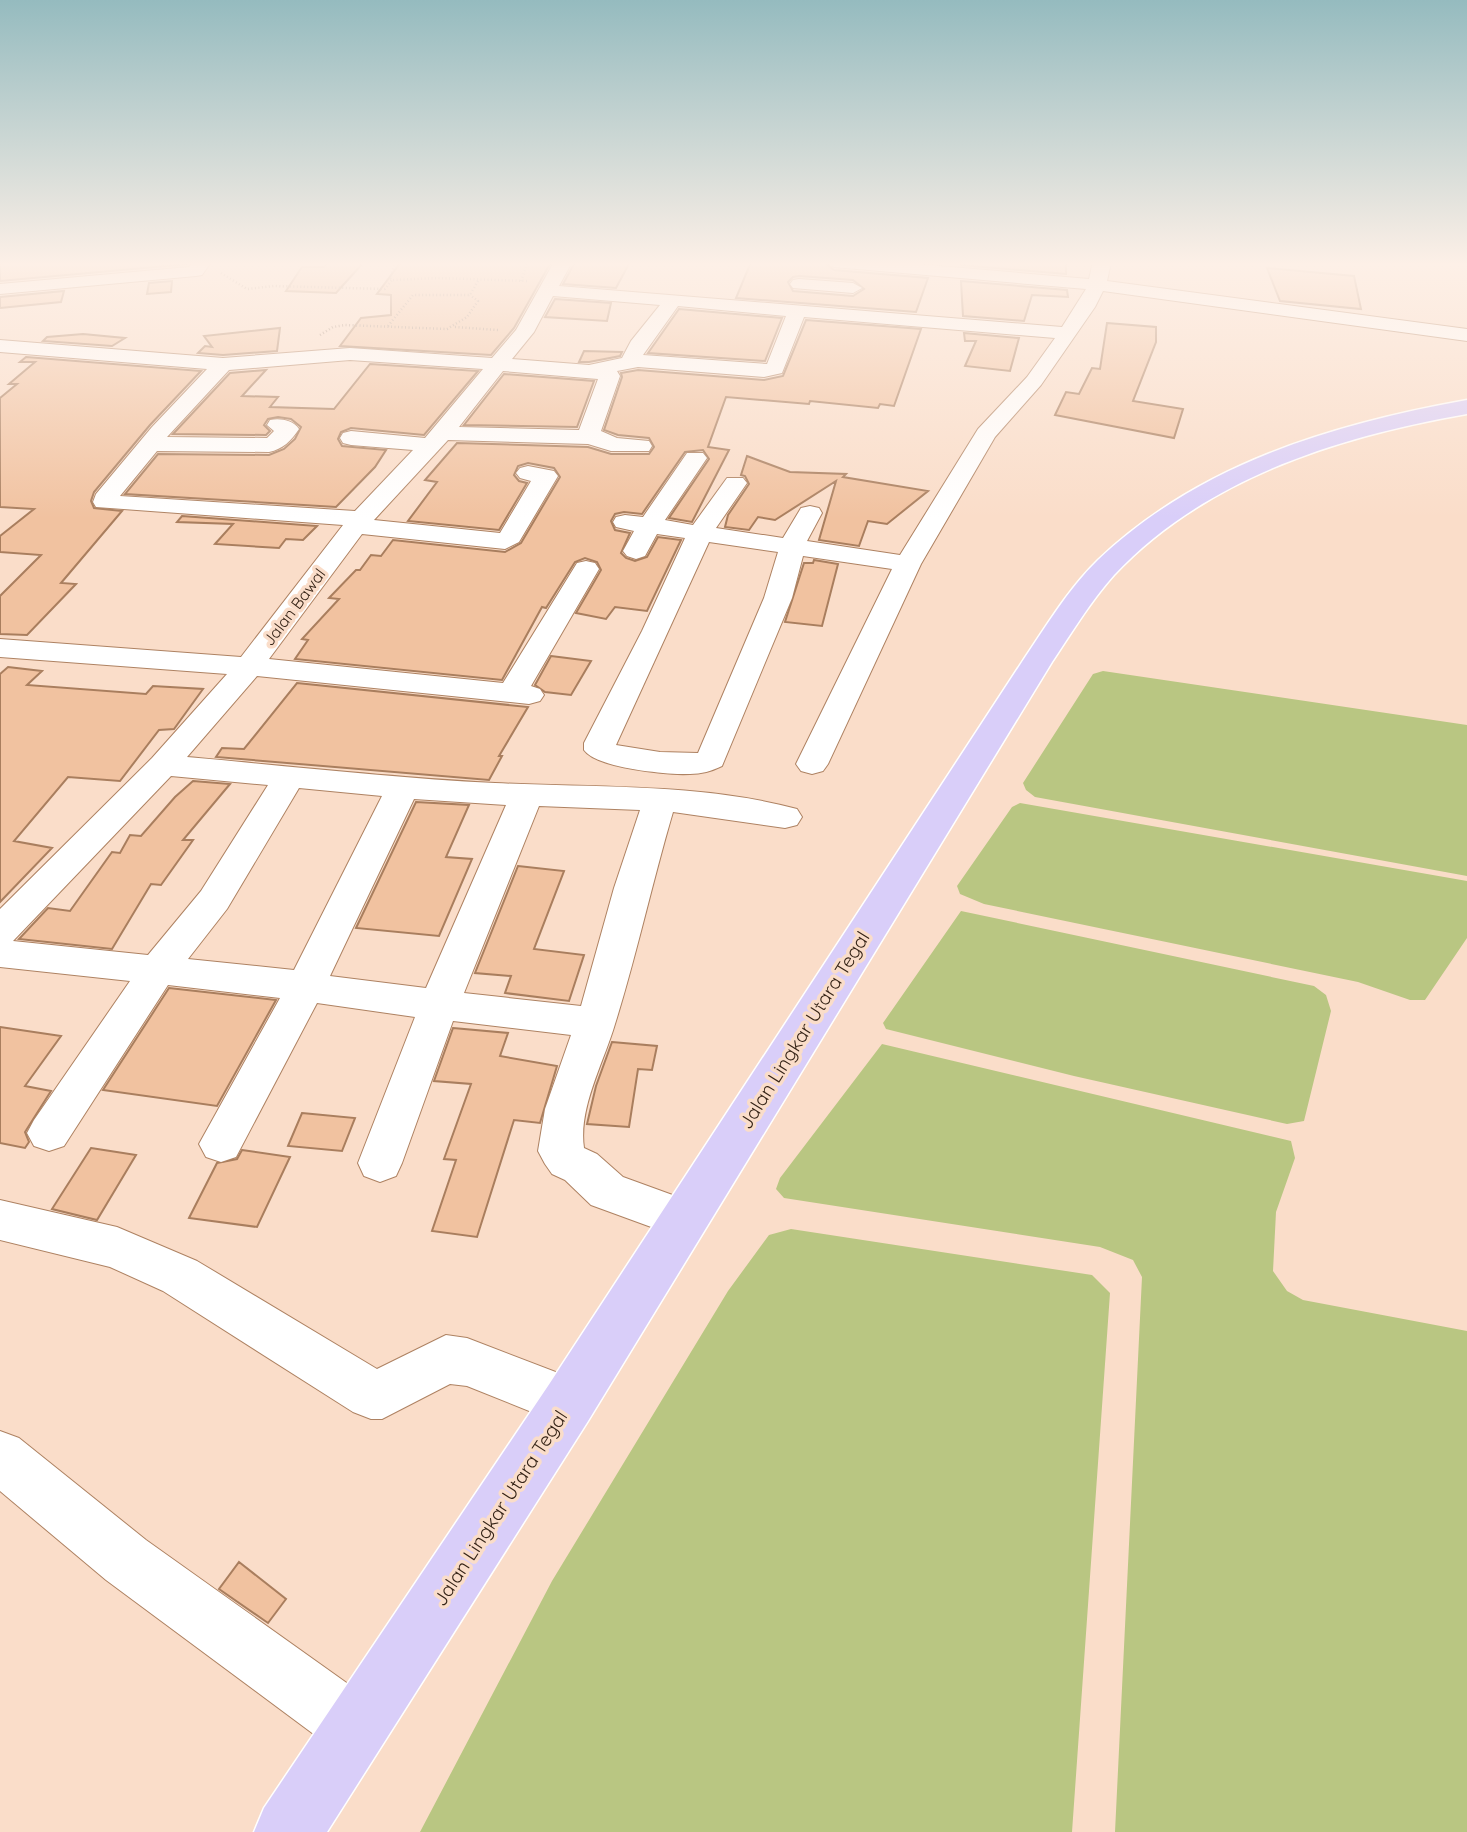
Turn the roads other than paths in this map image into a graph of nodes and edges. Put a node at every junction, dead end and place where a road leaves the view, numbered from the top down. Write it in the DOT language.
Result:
graph roads {
  1 [pos="19,347"];
  2 [pos="290,347"];
  3 [pos="511,347"];
  4 [pos="637,347"];
  5 [pos="783,347"];
  6 [pos="1058,347"];
  7 [pos="255,361"];
  8 [pos="629,362"];
  9 [pos="223,364"];
  10 [pos="495,367"];
  11 [pos="589,371"];
  12 [pos="1467,407"];
  13 [pos="278,425"];
  14 [pos="450,436"];
  15 [pos="588,437"];
  16 [pos="351,438"];
  17 [pos="151,444"];
  18 [pos="641,446"];
  19 [pos="695,458"];
  20 [pos="528,473"];
  21 [pos="735,483"];
  22 [pos="810,513"];
  23 [pos="625,522"];
  24 [pos="371,526"];
  25 [pos="649,526"];
  26 [pos="700,533"];
  27 [pos="793,546"];
  28 [pos="636,551"];
  29 [pos="908,564"];
  30 [pos="586,569"];
  31 [pos="0,649"];
  32 [pos="269,669"];
  33 [pos="521,694"];
  34 [pos="812,764"];
  35 [pos="163,765"];
  36 [pos="214,769"];
  37 [pos="291,775"];
  38 [pos="403,787"];
  39 [pos="526,795"];
  40 [pos="660,800"];
  41 [pos="785,817"];
  42 [pos="11,949"];
  43 [pos="158,971"];
  44 [pos="306,986"];
  45 [pos="440,1006"];
  46 [pos="596,1023"];
  47 [pos="49,1133"];
  48 [pos="221,1144"];
  49 [pos="380,1163"];
  50 [pos="684,1219"];
  51 [pos="0,1220"];
  52 [pos="569,1402"];
  53 [pos="0,1457"];
  54 [pos="357,1728"];
  55 [pos="288,1832"];
  1 -- 9 [label="street"];
  2 -- 7 [label="street"];
  3 -- 10 [label="street, Jalan Bawal"];
  4 -- 8 [label="street"];
  5 -- 8 [label="street"];
  6 -- 29 [label="street"];
  7 -- 9 [label="street"];
  7 -- 10 [label="street"];
  8 -- 11 [label="street"];
  9 -- 17 [label="street"];
  10 -- 11 [label="street"];
  10 -- 14 [label="street, Jalan Bawal"];
  11 -- 15 [label="street"];
  12 -- 50 [label="highway, Jalan Lingkar Utara Tegal"];
  13 -- 17 [label="street"];
  14 -- 15 [label="street"];
  14 -- 16 [label="street"];
  14 -- 24 [label="street, Jalan Bawal"];
  15 -- 18 [label="street"];
  17 -- 24 [label="street"];
  19 -- 25 [label="street"];
  20 -- 24 [label="street"];
  21 -- 26 [label="street"];
  22 -- 27 [label="street"];
  23 -- 25 [label="street"];
  24 -- 32 [label="street, Jalan Bawal"];
  25 -- 26 [label="street"];
  25 -- 28 [label="street"];
  26 -- 27 [label="street"];
  26 -- 27 [label="street"];
  27 -- 29 [label="street"];
  29 -- 34 [label="street"];
  30 -- 33 [label="street"];
  31 -- 32 [label="street"];
  32 -- 33 [label="street"];
  32 -- 35 [label="street, Jalan Bawal"];
  35 -- 36 [label="street"];
  35 -- 42 [label="street, Jalan Bawal"];
  36 -- 37 [label="street"];
  37 -- 38 [label="street"];
  37 -- 43 [label="street"];
  38 -- 39 [label="street"];
  38 -- 44 [label="street"];
  39 -- 40 [label="street"];
  39 -- 45 [label="street"];
  40 -- 41 [label="street"];
  40 -- 46 [label="street"];
  42 -- 43 [label="street"];
  43 -- 44 [label="street"];
  43 -- 47 [label="street"];
  44 -- 45 [label="street"];
  44 -- 48 [label="street"];
  45 -- 46 [label="street"];
  45 -- 49 [label="street"];
  46 -- 50 [label="street"];
  50 -- 52 [label="highway, Jalan Lingkar Utara Tegal"];
  51 -- 52 [label="street"];
  52 -- 54 [label="highway, Jalan Lingkar Utara Tegal"];
  53 -- 54 [label="street"];
  54 -- 55 [label="highway, Jalan Lingkar Utara Tegal"];
}
